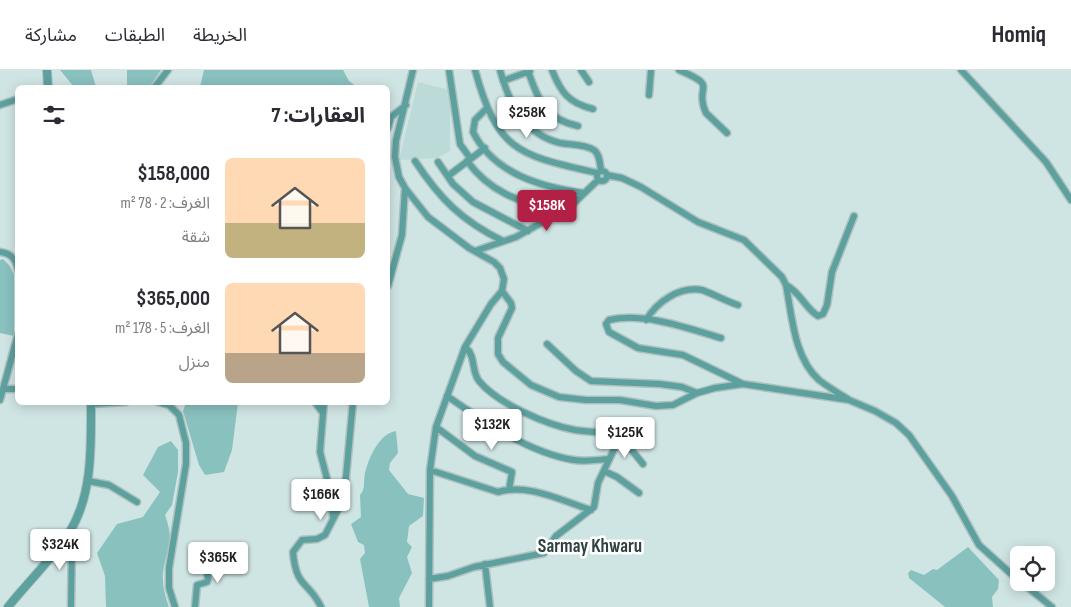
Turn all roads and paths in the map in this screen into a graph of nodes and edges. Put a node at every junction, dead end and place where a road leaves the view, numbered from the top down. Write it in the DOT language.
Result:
graph roads {
  1 [pos="47,70"];
  2 [pos="168,70"];
  3 [pos="413,70"];
  4 [pos="450,70"];
  5 [pos="475,70"];
  6 [pos="500,70"];
  7 [pos="552,70"];
  8 [pos="581,70"];
  9 [pos="651,70"];
  10 [pos="679,70"];
  11 [pos="961,70"];
  12 [pos="530,71"];
  13 [pos="503,81"];
  14 [pos="589,82"];
  15 [pos="48,85"];
  16 [pos="156,85"];
  17 [pos="649,95"];
  18 [pos="15,100"];
  19 [pos="406,104"];
  20 [pos="0,105"];
  21 [pos="487,108"];
  22 [pos="593,109"];
  23 [pos="390,121"];
  24 [pos="578,126"];
  25 [pos="727,133"];
  26 [pos="485,148"];
  27 [pos="390,157"];
  28 [pos="395,158"];
  29 [pos="469,160"];
  30 [pos="415,161"];
  31 [pos="438,162"];
  32 [pos="601,175"];
  33 [pos="448,176"];
  34 [pos="404,188"];
  35 [pos="584,193"];
  36 [pos="1071,200"];
  37 [pos="559,213"];
  38 [pos="854,216"];
  39 [pos="528,231"];
  40 [pos="503,241"];
  41 [pos="475,251"];
  42 [pos="0,252"];
  43 [pos="15,261"];
  44 [pos="390,279"];
  45 [pos="786,286"];
  46 [pos="502,291"];
  47 [pos="738,305"];
  48 [pos="646,320"];
  49 [pos="721,338"];
  50 [pos="547,344"];
  51 [pos="15,346"];
  52 [pos="465,347"];
  53 [pos="743,384"];
  54 [pos="4,389"];
  55 [pos="15,389"];
  56 [pos="697,393"];
  57 [pos="447,396"];
  58 [pos="0,400"];
  59 [pos="849,400"];
  60 [pos="91,405"];
  61 [pos="170,405"];
  62 [pos="317,405"];
  63 [pos="324,405"];
  64 [pos="353,405"];
  65 [pos="323,413"];
  66 [pos="436,427"];
  67 [pos="617,440"];
  68 [pos="608,459"];
  69 [pos="643,464"];
  70 [pos="430,470"];
  71 [pos="604,472"];
  72 [pos="88,481"];
  73 [pos="509,490"];
  74 [pos="639,493"];
  75 [pos="136,502"];
  76 [pos="591,510"];
  77 [pos="332,522"];
  78 [pos="68,533"];
  79 [pos="204,553"];
  80 [pos="485,564"];
  81 [pos="1010,573"];
  82 [pos="429,579"];
  83 [pos="1032,591"];
  84 [pos="8,607"];
  85 [pos="71,607"];
  86 [pos="176,607"];
  87 [pos="195,607"];
  88 [pos="321,607"];
  89 [pos="429,607"];
  90 [pos="490,607"];
  91 [pos="1052,607"];
  1 -- 15 [label="street"];
  2 -- 16 [label="street"];
  3 -- 19 [label="street"];
  4 -- 29 [label="street"];
  5 -- 21 [label="street"];
  6 -- 13 [label="street"];
  7 -- 22 [label="street"];
  8 -- 14 [label="street"];
  9 -- 17 [label="street"];
  10 -- 25 [label="street"];
  11 -- 36 [label="street"];
  12 -- 13 [label="street"];
  12 -- 24 [label="street"];
  13 -- 32 [label="street"];
  18 -- 20 [label="street"];
  19 -- 23 [label="street"];
  19 -- 28 [label="street"];
  21 -- 26 [label="street"];
  21 -- 32 [label="street"];
  26 -- 29 [label="street"];
  26 -- 35 [label="street"];
  27 -- 28 [label="street"];
  28 -- 34 [label="street"];
  29 -- 33 [label="street"];
  29 -- 37 [label="street"];
  30 -- 40 [label="street"];
  31 -- 33 [label="street"];
  32 -- 35 [label="street"];
  32 -- 45 [label="street"];
  33 -- 39 [label="street"];
  34 -- 41 [label="street"];
  34 -- 44 [label="street"];
  35 -- 37 [label="street"];
  37 -- 39 [label="street"];
  38 -- 45 [label="street"];
  39 -- 40 [label="street"];
  40 -- 41 [label="street"];
  41 -- 46 [label="street"];
  42 -- 43 [label="street"];
  45 -- 59 [label="street"];
  46 -- 52 [label="street"];
  46 -- 56 [label="street"];
  47 -- 48 [label="street"];
  48 -- 49 [label="street"];
  48 -- 53 [label="street"];
  50 -- 56 [label="street"];
  51 -- 54 [label="street"];
  52 -- 57 [label="street"];
  52 -- 67 [label="street"];
  53 -- 56 [label="street"];
  53 -- 59 [label="street"];
  54 -- 55 [label="street"];
  54 -- 58 [label="street"];
  57 -- 66 [label="street"];
  57 -- 68 [label="street"];
  59 -- 81 [label="street"];
  60 -- 72 [label="street"];
  61 -- 86 [label="street"];
  62 -- 65 [label="street"];
  63 -- 65 [label="street"];
  64 -- 77 [label="street"];
  65 -- 77 [label="street"];
  66 -- 70 [label="street"];
  66 -- 73 [label="street"];
  67 -- 68 [label="street"];
  67 -- 69 [label="street"];
  68 -- 71 [label="street"];
  70 -- 73 [label="street"];
  70 -- 82 [label="street"];
  71 -- 74 [label="street"];
  71 -- 76 [label="street"];
  72 -- 75 [label="street"];
  72 -- 78 [label="street"];
  73 -- 76 [label="street"];
  76 -- 80 [label="street"];
  77 -- 88 [label="street"];
  78 -- 84 [label="street"];
  78 -- 85 [label="street"];
  79 -- 87 [label="street"];
  80 -- 82 [label="street"];
  80 -- 90 [label="street"];
  82 -- 89 [label="street"];
  83 -- 91 [label="street"];
}
